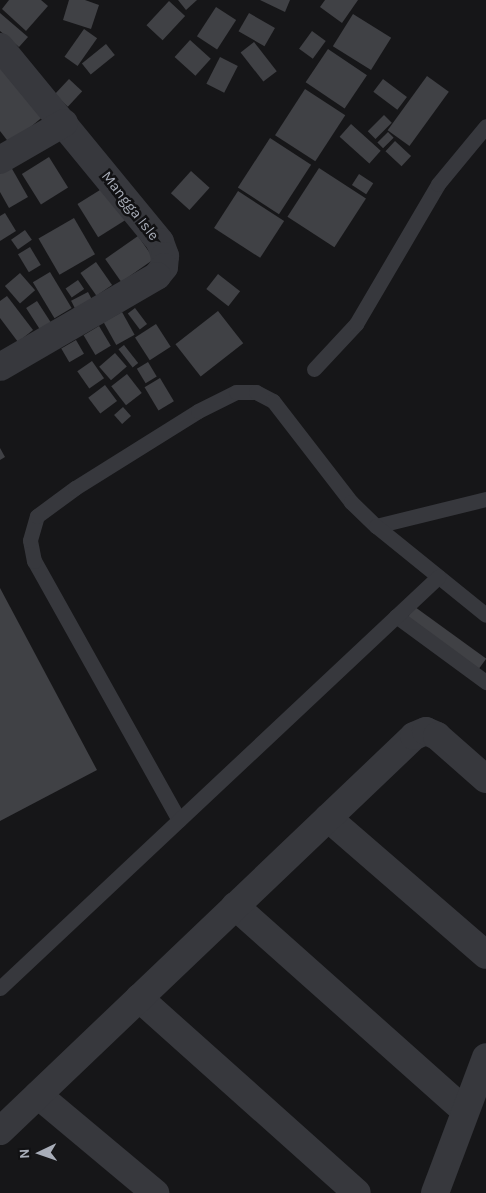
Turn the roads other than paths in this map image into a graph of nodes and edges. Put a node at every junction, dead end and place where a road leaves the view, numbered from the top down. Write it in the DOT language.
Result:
graph roads {
  1 [pos="0,47"];
  2 [pos="64,123"];
  3 [pos="486,126"];
  4 [pos="0,160"];
  5 [pos="0,368"];
  6 [pos="314,369"];
  7 [pos="486,499"];
  8 [pos="376,526"];
  9 [pos="438,577"];
  10 [pos="486,614"];
  11 [pos="396,616"];
  12 [pos="486,682"];
  13 [pos="486,779"];
  14 [pos="328,818"];
  15 [pos="179,820"];
  16 [pos="235,906"];
  17 [pos="486,955"];
  18 [pos="0,988"];
  19 [pos="139,998"];
  20 [pos="486,1057"];
  21 [pos="38,1095"];
  22 [pos="465,1112"];
  23 [pos="0,1131"];
  24 [pos="136,1188"];
  25 [pos="357,1193"];
  26 [pos="435,1193"];
  1 -- 2 [label="street, Mangga Isle"];
  2 -- 4 [label="street"];
  2 -- 5 [label="street, Mangga Isle"];
  3 -- 6 [label="lane"];
  7 -- 8 [label="lane"];
  8 -- 9 [label="lane"];
  8 -- 15 [label="lane"];
  9 -- 10 [label="lane"];
  9 -- 11 [label="lane"];
  11 -- 12 [label="lane"];
  11 -- 15 [label="lane"];
  13 -- 14 [label="street"];
  14 -- 16 [label="street"];
  14 -- 17 [label="street"];
  15 -- 18 [label="lane"];
  16 -- 19 [label="street"];
  16 -- 22 [label="street"];
  19 -- 21 [label="street"];
  19 -- 25 [label="street"];
  20 -- 22 [label="street"];
  21 -- 23 [label="street"];
  21 -- 24 [label="street"];
  22 -- 26 [label="street"];
}
